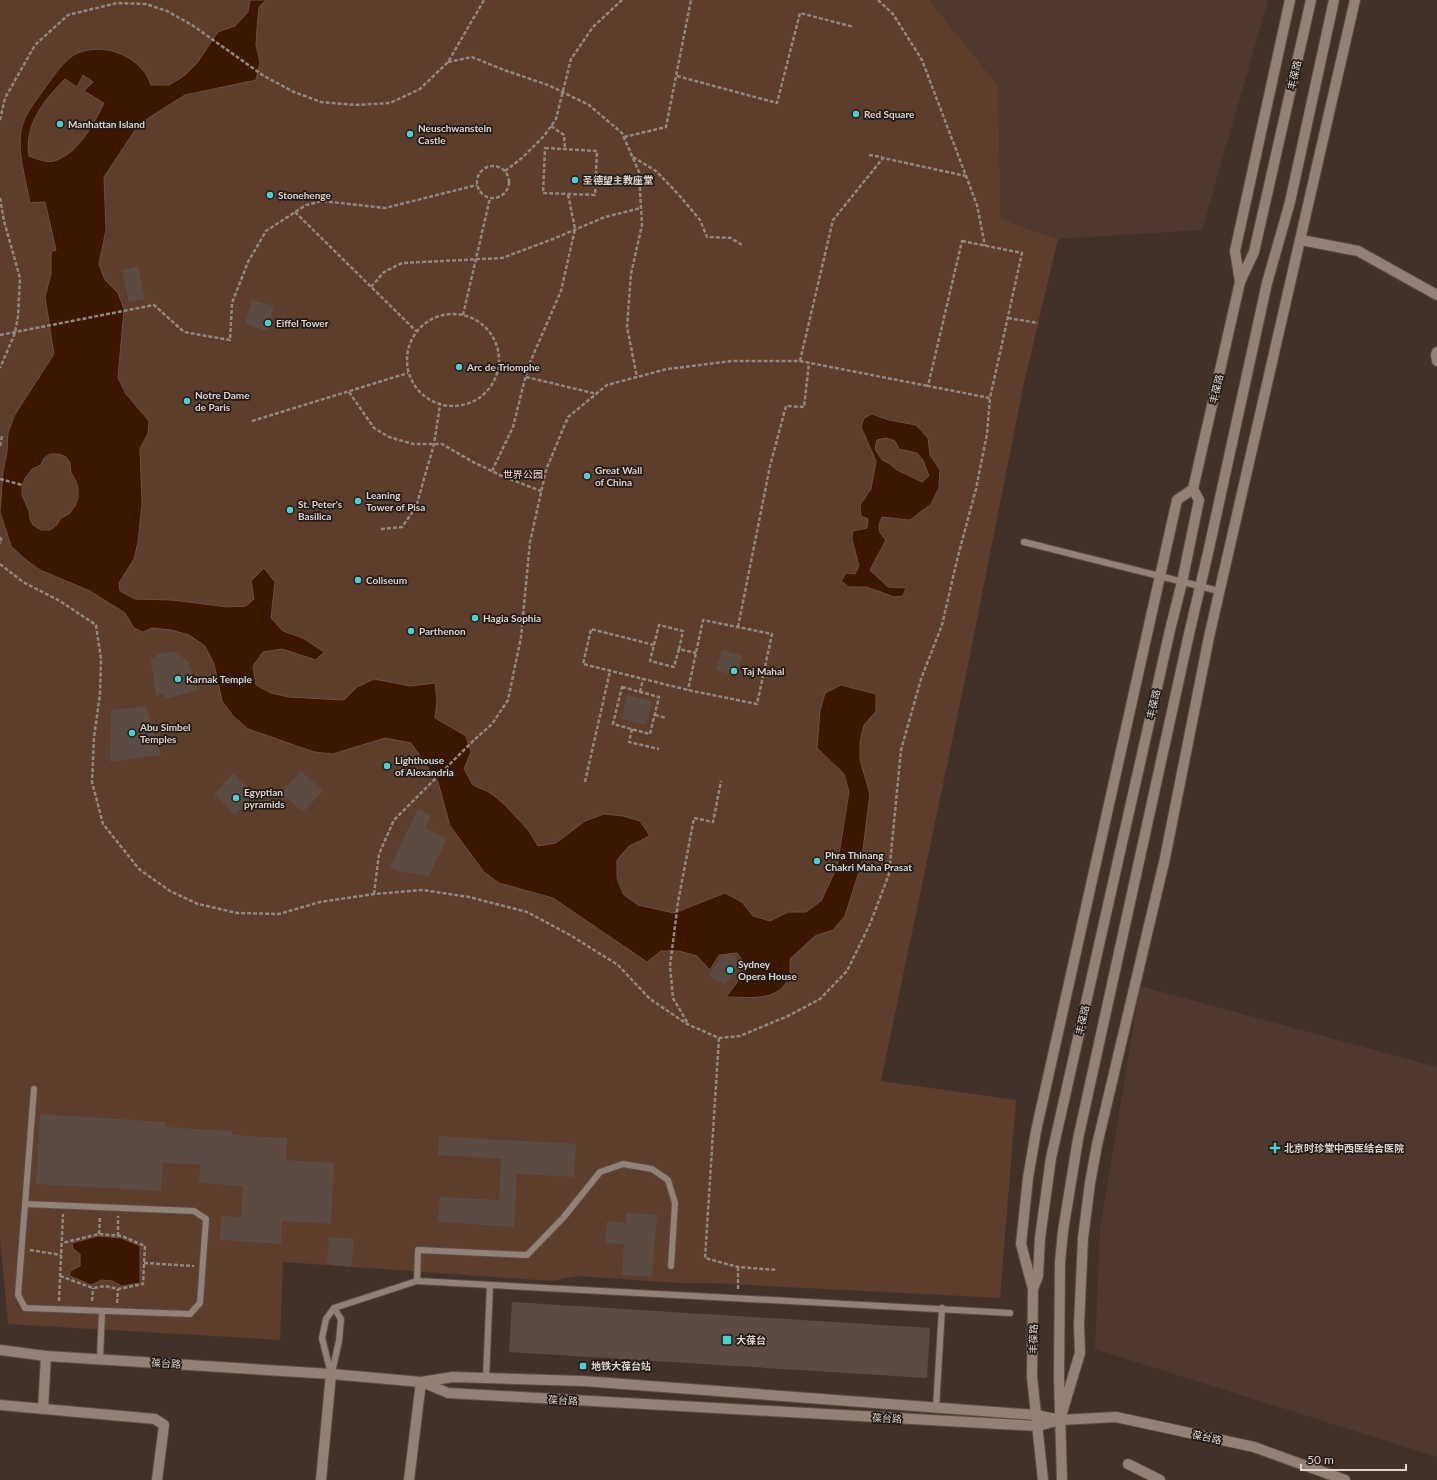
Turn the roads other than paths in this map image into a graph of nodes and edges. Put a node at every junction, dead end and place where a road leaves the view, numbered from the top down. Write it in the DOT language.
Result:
graph roads {
  1 [pos="1290,0"];
  2 [pos="1312,0"];
  3 [pos="1334,0"];
  4 [pos="1355,0"];
  5 [pos="1301,240"];
  6 [pos="1240,282"];
  7 [pos="1437,295"];
  8 [pos="1437,352"];
  9 [pos="1437,360"];
  10 [pos="1193,490"];
  11 [pos="1024,542"];
  12 [pos="1160,576"];
  13 [pos="1182,582"];
  14 [pos="1200,586"];
  15 [pos="1219,591"];
  16 [pos="34,1089"];
  17 [pos="25,1204"];
  18 [pos="671,1266"];
  19 [pos="417,1281"];
  20 [pos="490,1285"];
  21 [pos="1033,1289"];
  22 [pos="334,1308"];
  23 [pos="942,1308"];
  24 [pos="102,1311"];
  25 [pos="1010,1313"];
  26 [pos="0,1350"];
  27 [pos="46,1356"];
  28 [pos="100,1358"];
  29 [pos="331,1374"];
  30 [pos="486,1378"];
  31 [pos="421,1382"];
  32 [pos="0,1405"];
  33 [pos="936,1408"];
  34 [pos="42,1409"];
  35 [pos="1036,1416"];
  36 [pos="1060,1420"];
  37 [pos="1038,1426"];
  38 [pos="1128,1464"];
  39 [pos="157,1480"];
  40 [pos="321,1480"];
  41 [pos="409,1480"];
  42 [pos="1043,1480"];
  43 [pos="1062,1480"];
  44 [pos="1160,1480"];
  45 [pos="1345,1480"];
  1 -- 6 [label="street"];
  2 -- 6 [label="street, 丰葆路"];
  3 -- 14 [label="street, 丰葆路"];
  4 -- 5 [label="street"];
  5 -- 7 [label="street"];
  5 -- 15 [label="street"];
  6 -- 10 [label="street, 丰葆路"];
  8 -- 9 [label="street"];
  10 -- 12 [label="street"];
  10 -- 13 [label="street, 丰葆路"];
  11 -- 12 [label="lane"];
  12 -- 13 [label="lane"];
  12 -- 21 [label="street"];
  13 -- 14 [label="lane"];
  13 -- 21 [label="street, 丰葆路"];
  14 -- 15 [label="lane"];
  14 -- 36 [label="street, 丰葆路"];
  15 -- 36 [label="street"];
  16 -- 17 [label="lane"];
  17 -- 24 [label="lane"];
  17 -- 24 [label="lane"];
  18 -- 19 [label="lane"];
  19 -- 20 [label="lane"];
  19 -- 22 [label="lane"];
  20 -- 23 [label="lane"];
  20 -- 30 [label="lane"];
  21 -- 35 [label="street, 丰葆路"];
  22 -- 29 [label="lane"];
  22 -- 29 [label="lane"];
  23 -- 25 [label="lane"];
  23 -- 33 [label="lane"];
  24 -- 28 [label="lane"];
  26 -- 27 [label="street, 葆台路"];
  27 -- 28 [label="street, 葆台路"];
  27 -- 34 [label="street"];
  28 -- 29 [label="street, 葆台路"];
  29 -- 31 [label="street, 葆台路"];
  29 -- 40 [label="street"];
  30 -- 31 [label="street, 葆台路"];
  30 -- 33 [label="street, 葆台路"];
  31 -- 37 [label="street, 葆台路"];
  31 -- 41 [label="street"];
  32 -- 34 [label="street"];
  33 -- 35 [label="street, 葆台路"];
  34 -- 39 [label="street"];
  35 -- 36 [label="street, 葆台路"];
  35 -- 37 [label="street, 丰葆路"];
  36 -- 37 [label="street, 葆台路"];
  36 -- 43 [label="street, 丰葆路"];
  36 -- 45 [label="street, 葆台路"];
  37 -- 42 [label="street, 丰葆路"];
  38 -- 44 [label="street"];
}
